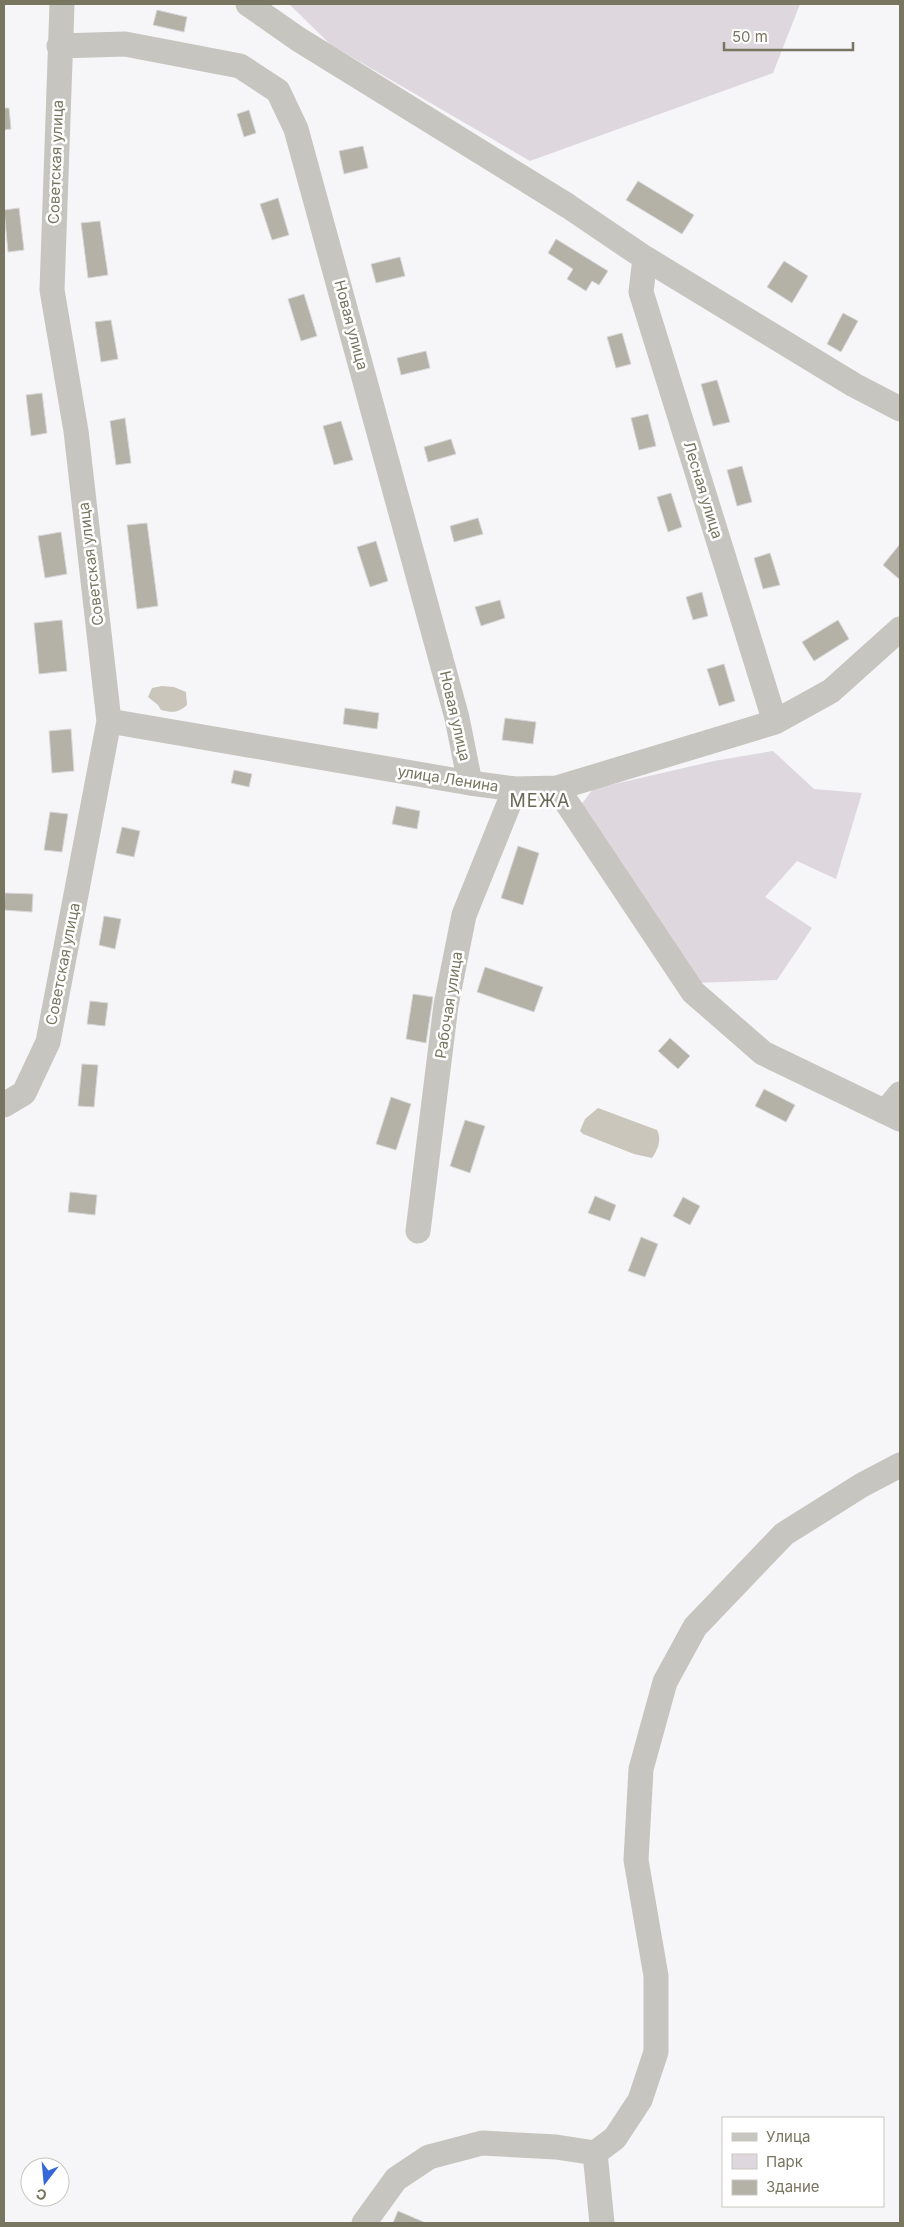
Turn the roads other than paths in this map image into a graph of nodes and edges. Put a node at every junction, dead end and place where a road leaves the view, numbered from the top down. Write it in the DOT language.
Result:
graph roads {
  1 [pos="62,4"];
  2 [pos="248,4"];
  3 [pos="59,46"];
  4 [pos="645,258"];
  5 [pos="900,409"];
  6 [pos="900,629"];
  7 [pos="109,721"];
  8 [pos="776,722"];
  9 [pos="470,783"];
  10 [pos="557,788"];
  11 [pos="515,789"];
  12 [pos="4,1105"];
  13 [pos="895,1108"];
  14 [pos="418,1231"];
  15 [pos="900,1465"];
  16 [pos="595,2153"];
  17 [pos="364,2223"];
  18 [pos="602,2223"];
  1 -- 3 [label="street, Советская улица"];
  2 -- 4 [label="street"];
  3 -- 7 [label="street, Советская улица"];
  3 -- 9 [label="street, Новая улица"];
  4 -- 5 [label="street"];
  4 -- 8 [label="street, Лесная улица"];
  6 -- 8 [label="street, улица Ленина"];
  7 -- 9 [label="street, улица Ленина"];
  7 -- 12 [label="street, Советская улица"];
  8 -- 10 [label="street, улица Ленина"];
  9 -- 11 [label="street, улица Ленина"];
  10 -- 11 [label="street, улица Ленина"];
  10 -- 13 [label="street"];
  11 -- 14 [label="street, Рабочая улица"];
  15 -- 16 [label="street"];
  16 -- 17 [label="street"];
  16 -- 18 [label="street"];
}
